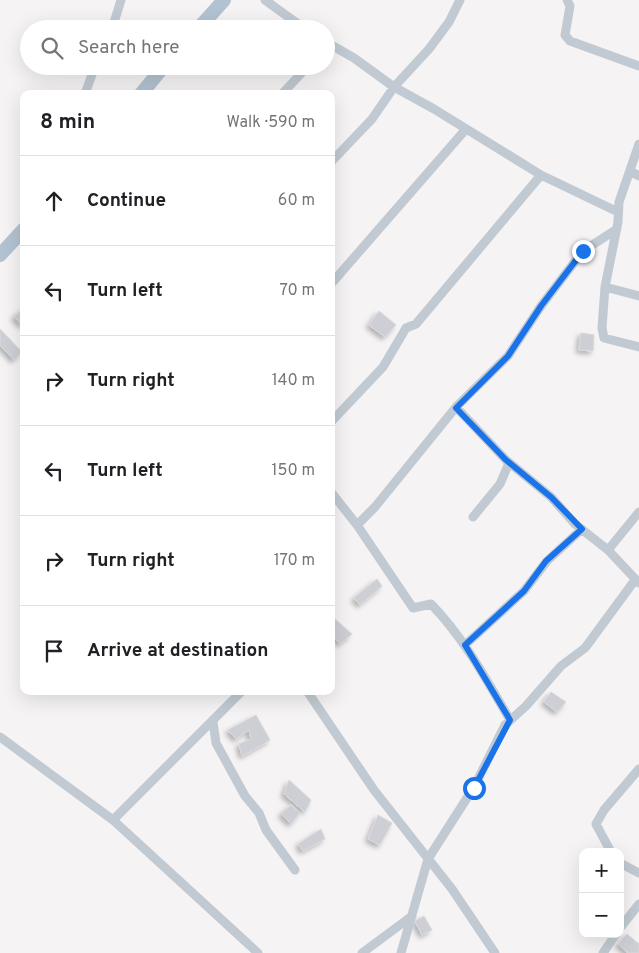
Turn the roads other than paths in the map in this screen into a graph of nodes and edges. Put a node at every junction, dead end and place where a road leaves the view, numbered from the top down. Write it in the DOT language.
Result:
graph roads {
  1 [pos="122,0"];
  2 [pos="224,0"];
  3 [pos="265,0"];
  4 [pos="460,0"];
  5 [pos="567,0"];
  6 [pos="115,20"];
  7 [pos="206,20"];
  8 [pos="293,20"];
  9 [pos="335,47"];
  10 [pos="639,66"];
  11 [pos="92,75"];
  12 [pos="157,75"];
  13 [pos="300,75"];
  14 [pos="394,87"];
  15 [pos="86,90"];
  16 [pos="144,90"];
  17 [pos="286,90"];
  18 [pos="466,129"];
  19 [pos="639,144"];
  20 [pos="335,158"];
  21 [pos="630,171"];
  22 [pos="541,175"];
  23 [pos="639,176"];
  24 [pos="618,212"];
  25 [pos="616,229"];
  26 [pos="20,233"];
  27 [pos="0,255"];
  28 [pos="335,279"];
  29 [pos="605,287"];
  30 [pos="639,296"];
  31 [pos="639,347"];
  32 [pos="456,408"];
  33 [pos="335,418"];
  34 [pos="509,463"];
  35 [pos="335,497"];
  36 [pos="639,512"];
  37 [pos="473,517"];
  38 [pos="357,525"];
  39 [pos="582,529"];
  40 [pos="608,550"];
  41 [pos="637,581"];
  42 [pos="465,645"];
  43 [pos="238,695"];
  44 [pos="310,695"];
  45 [pos="510,720"];
  46 [pos="213,722"];
  47 [pos="0,736"];
  48 [pos="639,769"];
  49 [pos="113,820"];
  50 [pos="609,848"];
  51 [pos="428,859"];
  52 [pos="624,865"];
  53 [pos="295,870"];
  54 [pos="639,873"];
  55 [pos="639,904"];
  56 [pos="412,916"];
  57 [pos="624,923"];
  58 [pos="613,938"];
  59 [pos="258,953"];
  60 [pos="362,953"];
  61 [pos="401,953"];
  62 [pos="495,953"];
  63 [pos="604,953"];
  1 -- 6 [label="street"];
  2 -- 7 [label="main road"];
  3 -- 8 [label="street"];
  4 -- 14 [label="street"];
  5 -- 10 [label="street"];
  9 -- 14 [label="street"];
  11 -- 15 [label="street"];
  12 -- 16 [label="main road"];
  13 -- 17 [label="street"];
  14 -- 18 [label="street"];
  14 -- 20 [label="street"];
  18 -- 22 [label="street"];
  18 -- 28 [label="street"];
  19 -- 21 [label="street"];
  21 -- 23 [label="street"];
  21 -- 24 [label="street"];
  22 -- 24 [label="street"];
  22 -- 33 [label="street"];
  24 -- 25 [label="street"];
  25 -- 29 [label="street"];
  25 -- 32 [label="street"];
  26 -- 27 [label="main road"];
  29 -- 30 [label="street"];
  29 -- 31 [label="street"];
  32 -- 34 [label="street"];
  32 -- 38 [label="street"];
  34 -- 37 [label="street"];
  34 -- 39 [label="street"];
  35 -- 38 [label="street"];
  36 -- 40 [label="street"];
  38 -- 42 [label="street"];
  39 -- 40 [label="street"];
  39 -- 42 [label="street"];
  40 -- 41 [label="street"];
  41 -- 45 [label="street"];
  42 -- 45 [label="street"];
  43 -- 46 [label="street"];
  44 -- 51 [label="street"];
  45 -- 51 [label="street"];
  46 -- 49 [label="street"];
  46 -- 53 [label="street"];
  47 -- 49 [label="street"];
  48 -- 50 [label="street"];
  49 -- 59 [label="street"];
  51 -- 56 [label="street"];
  51 -- 62 [label="street"];
  52 -- 54 [label="street"];
  55 -- 57 [label="street"];
  56 -- 60 [label="street"];
  56 -- 61 [label="street"];
  58 -- 63 [label="street"];
}
